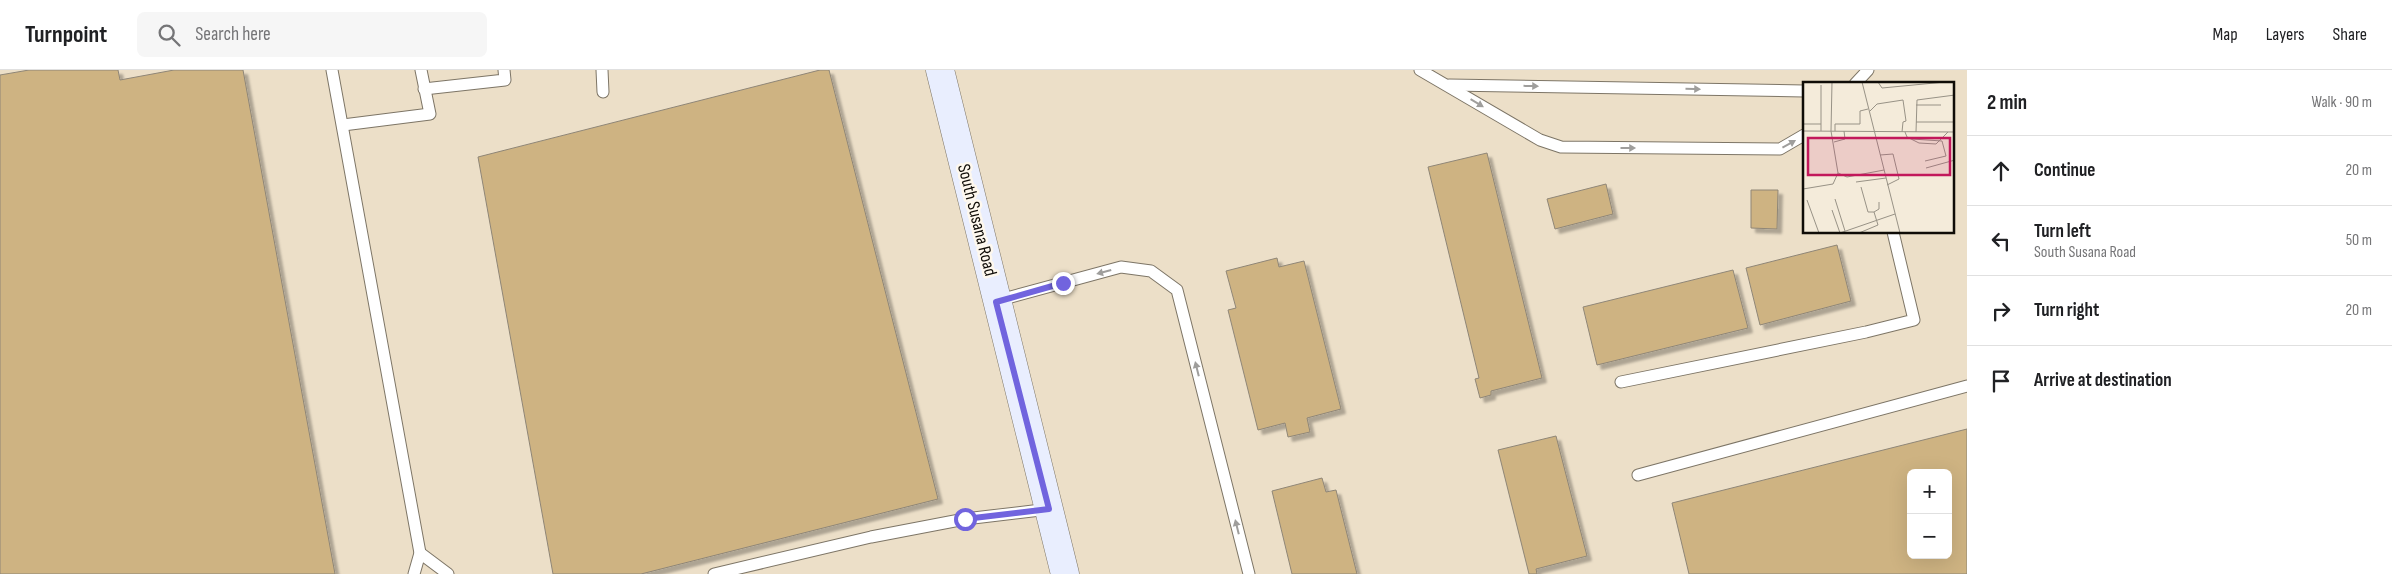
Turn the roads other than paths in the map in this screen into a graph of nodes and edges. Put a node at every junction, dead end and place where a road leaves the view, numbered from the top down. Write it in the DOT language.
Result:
graph roads {
  1 [pos="332,70"];
  2 [pos="421,70"];
  3 [pos="602,70"];
  4 [pos="940,70"];
  5 [pos="1420,70"];
  6 [pos="1868,70"];
  7 [pos="505,75"];
  8 [pos="1857,82"];
  9 [pos="1447,85"];
  10 [pos="424,89"];
  11 [pos="1803,91"];
  12 [pos="603,92"];
  13 [pos="344,125"];
  14 [pos="1803,135"];
  15 [pos="1892,234"];
  16 [pos="996,302"];
  17 [pos="1621,382"];
  18 [pos="1967,386"];
  19 [pos="1638,475"];
  20 [pos="1049,509"];
  21 [pos="420,553"];
  22 [pos="414,574"];
  23 [pos="448,574"];
  24 [pos="714,574"];
  25 [pos="1065,574"];
  26 [pos="1248,574"];
  1 -- 13 [label="lane"];
  2 -- 10 [label="lane"];
  3 -- 12 [label="lane"];
  4 -- 16 [label="street, South Susana Road"];
  5 -- 9 [label="lane"];
  6 -- 8 [label="lane"];
  7 -- 10 [label="lane"];
  9 -- 11 [label="lane, one-way"];
  9 -- 14 [label="lane, one-way"];
  10 -- 13 [label="lane"];
  13 -- 21 [label="lane"];
  15 -- 17 [label="lane"];
  16 -- 20 [label="street, South Susana Road"];
  26 -- 16 [label="lane, one-way"];
  18 -- 19 [label="lane"];
  20 -- 24 [label="lane"];
  20 -- 25 [label="street, South Susana Road"];
  21 -- 22 [label="lane"];
  21 -- 23 [label="lane"];
}
